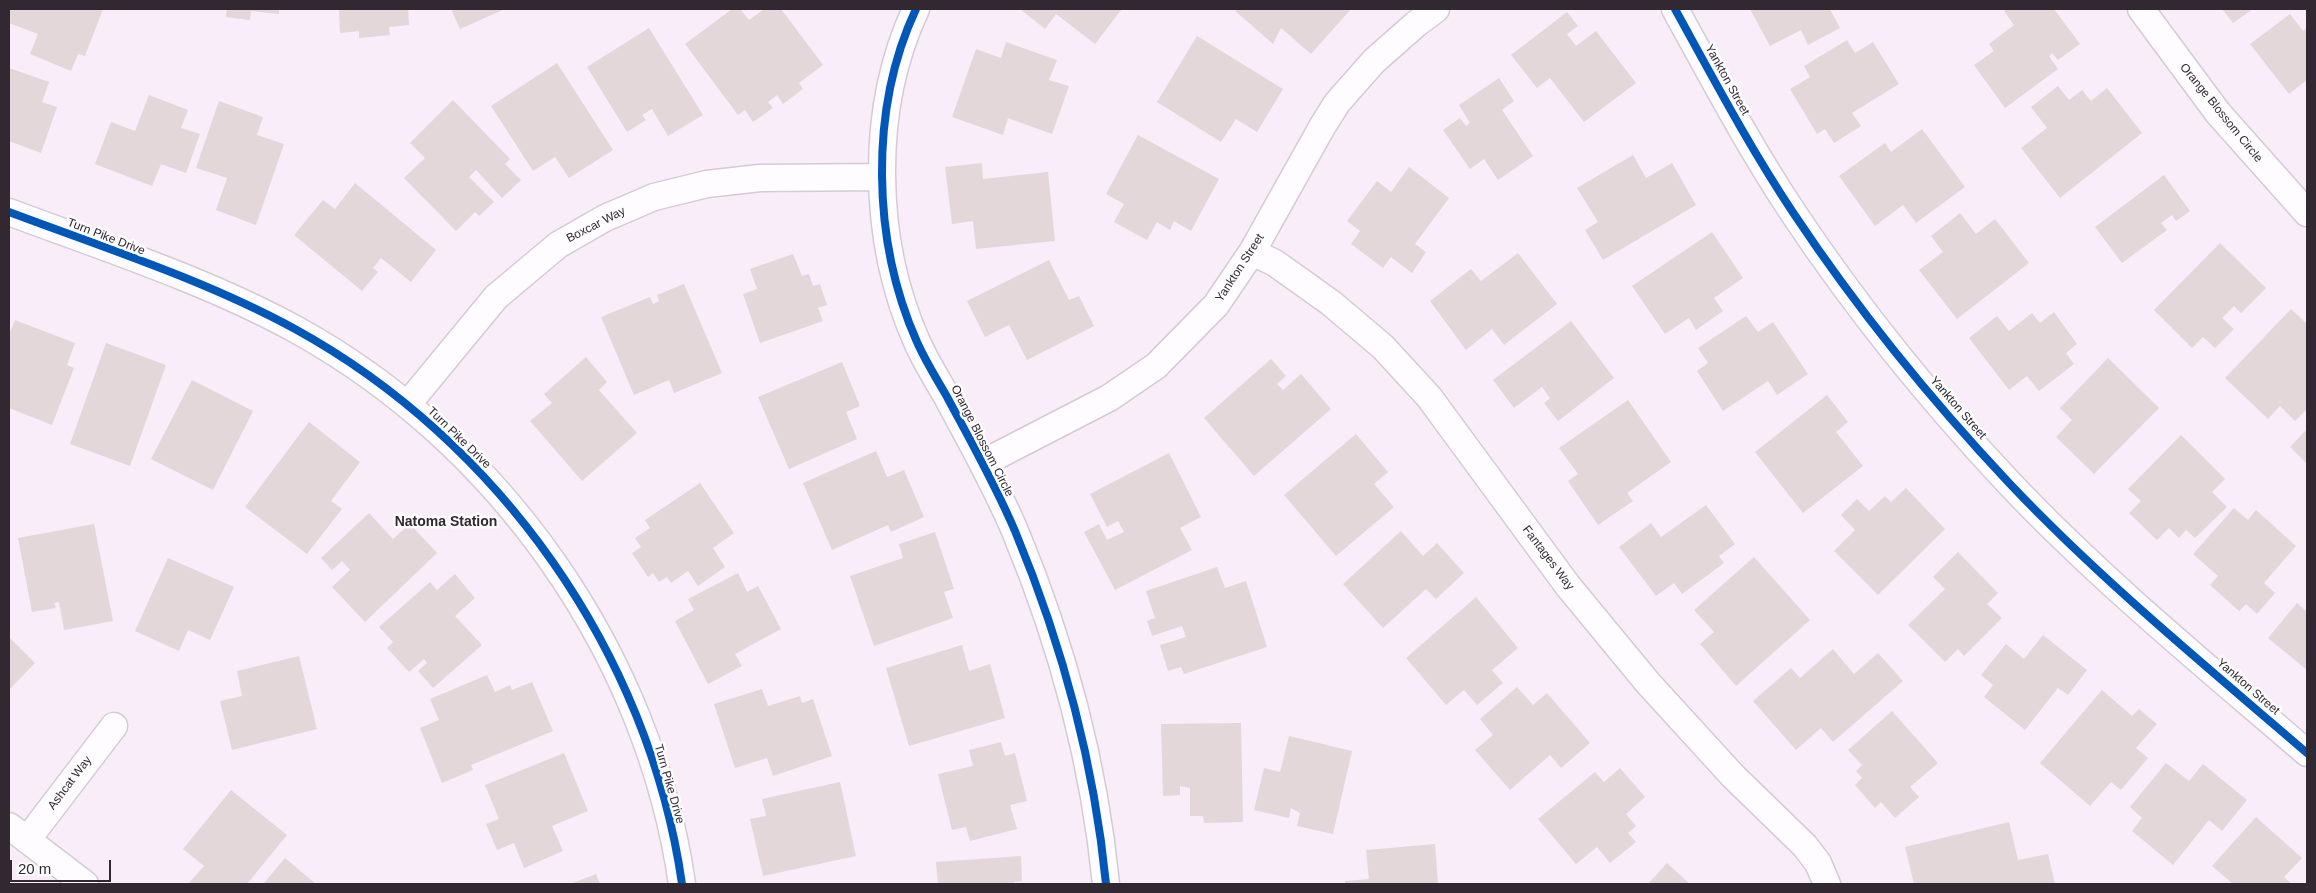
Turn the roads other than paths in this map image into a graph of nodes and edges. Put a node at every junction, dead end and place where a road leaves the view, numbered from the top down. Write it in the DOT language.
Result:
graph roads {
  1 [pos="916,9"];
  2 [pos="1436,9"];
  3 [pos="1675,9"];
  4 [pos="2141,9"];
  5 [pos="882,177"];
  6 [pos="9,212"];
  7 [pos="2307,213"];
  8 [pos="1252,252"];
  9 [pos="407,405"];
  10 [pos="983,463"];
  11 [pos="114,726"];
  12 [pos="2307,753"];
  13 [pos="18,833"];
  14 [pos="85,884"];
  15 [pos="682,884"];
  16 [pos="1106,884"];
  17 [pos="1827,884"];
  1 -- 5 [label="street, Orange Blossom Circle"];
  2 -- 8 [label="street, Yankton Street"];
  3 -- 12 [label="street, Yankton Street"];
  4 -- 7 [label="street, Orange Blossom Circle"];
  5 -- 9 [label="street, Boxcar Way"];
  5 -- 10 [label="street, Orange Blossom Circle"];
  6 -- 9 [label="street, Turn Pike Drive"];
  8 -- 10 [label="street, Yankton Street"];
  8 -- 17 [label="street, Fantages Way"];
  9 -- 15 [label="street, Turn Pike Drive"];
  10 -- 16 [label="street, Orange Blossom Circle"];
  11 -- 13 [label="street, Ashcat Way"];
  13 -- 14 [label="street, Ashcat Way"];
}
